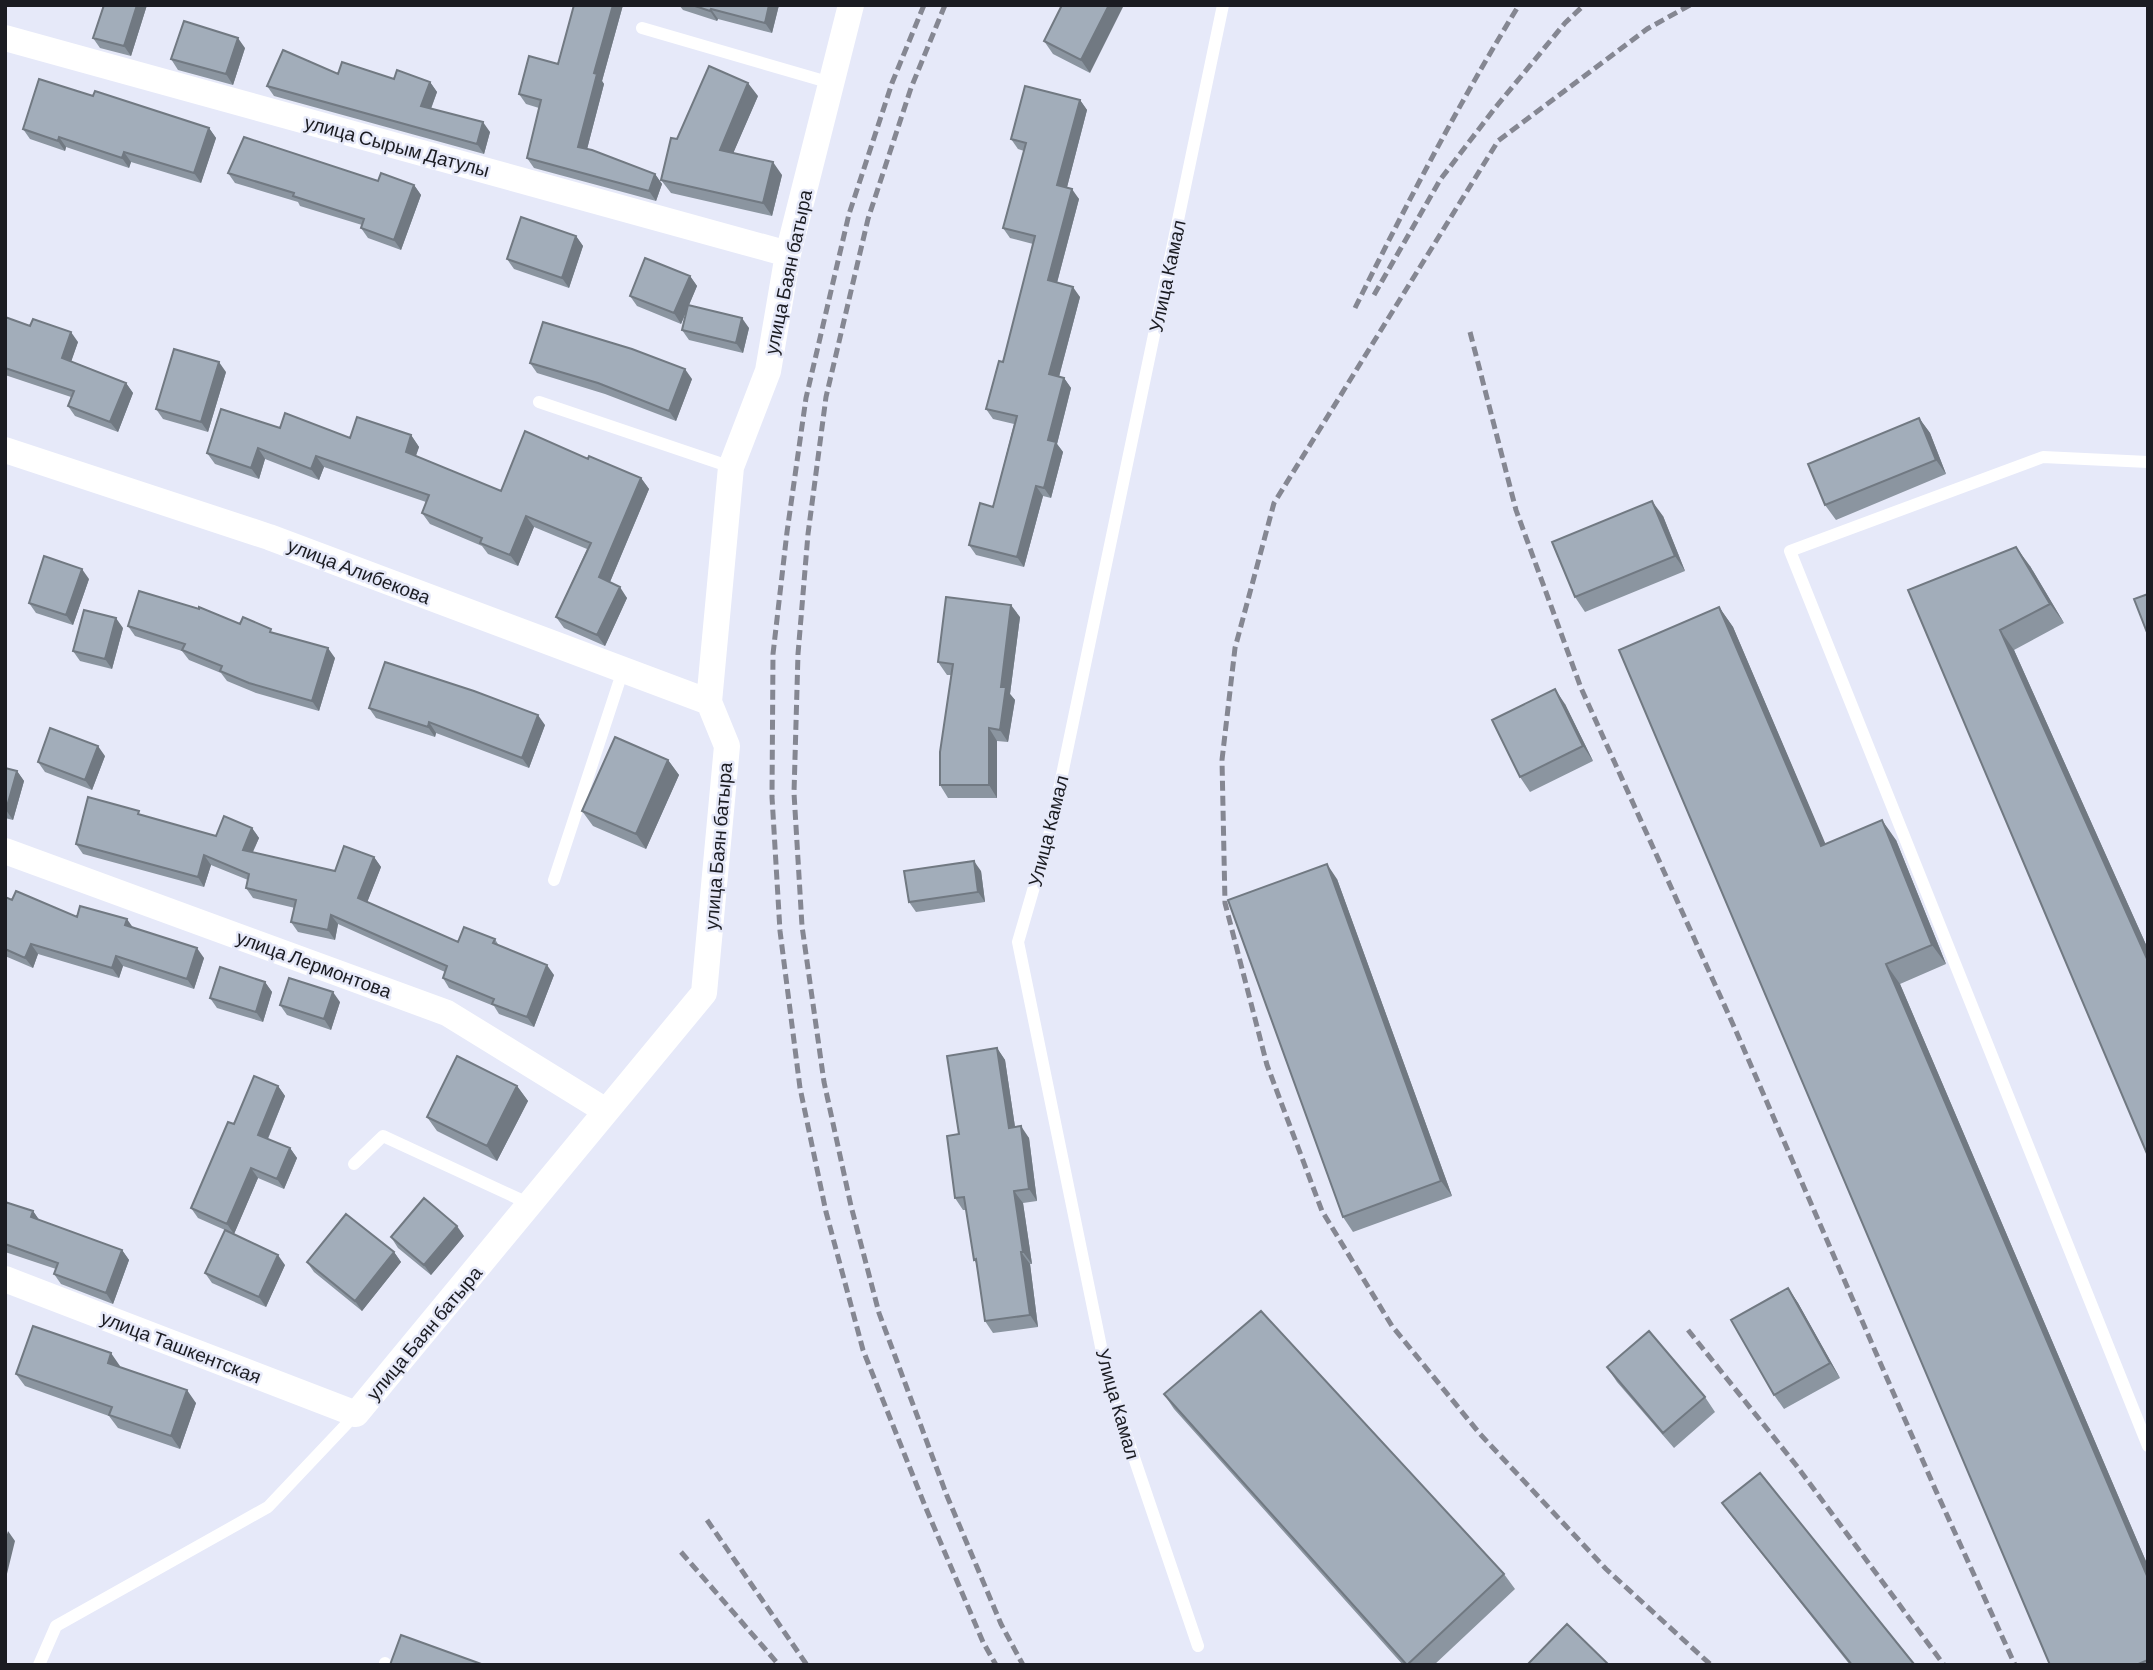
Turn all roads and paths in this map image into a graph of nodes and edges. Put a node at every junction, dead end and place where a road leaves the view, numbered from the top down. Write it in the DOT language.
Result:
graph roads {
  1 [pos="851,5"];
  2 [pos="1223,5"];
  3 [pos="642,28"];
  4 [pos="5,38"];
  5 [pos="831,83"];
  6 [pos="788,254"];
  7 [pos="538,402"];
  8 [pos="5,450"];
  9 [pos="2148,462"];
  10 [pos="732,467"];
  11 [pos="623,670"];
  12 [pos="709,702"];
  13 [pos="5,851"];
  14 [pos="554,880"];
  15 [pos="606,1111"];
  16 [pos="354,1164"];
  17 [pos="530,1203"];
  18 [pos="5,1279"];
  19 [pos="356,1414"];
  20 [pos="2148,1446"];
  21 [pos="1198,1646"];
  22 [pos="39,1665"];
  1 -- 5 [label="street, улица Баян батыра"];
  2 -- 21 [label="lane, Улица Камал"];
  3 -- 5 [label="lane"];
  4 -- 6 [label="street, улица Сырым Датулы"];
  5 -- 6 [label="street, улица Баян батыра"];
  6 -- 10 [label="street, улица Баян батыра"];
  7 -- 10 [label="lane"];
  8 -- 11 [label="street, улица Алибекова"];
  9 -- 20 [label="lane"];
  10 -- 12 [label="street, улица Баян батыра"];
  11 -- 12 [label="street, улица Алибекова"];
  11 -- 14 [label="lane"];
  12 -- 15 [label="street, улица Баян батыра"];
  13 -- 15 [label="street, улица Лермонтова"];
  15 -- 17 [label="street, улица Баян батыра"];
  16 -- 17 [label="lane"];
  17 -- 19 [label="street, улица Баян батыра"];
  18 -- 19 [label="street, улица Ташкентская"];
  19 -- 22 [label="lane"];
}
